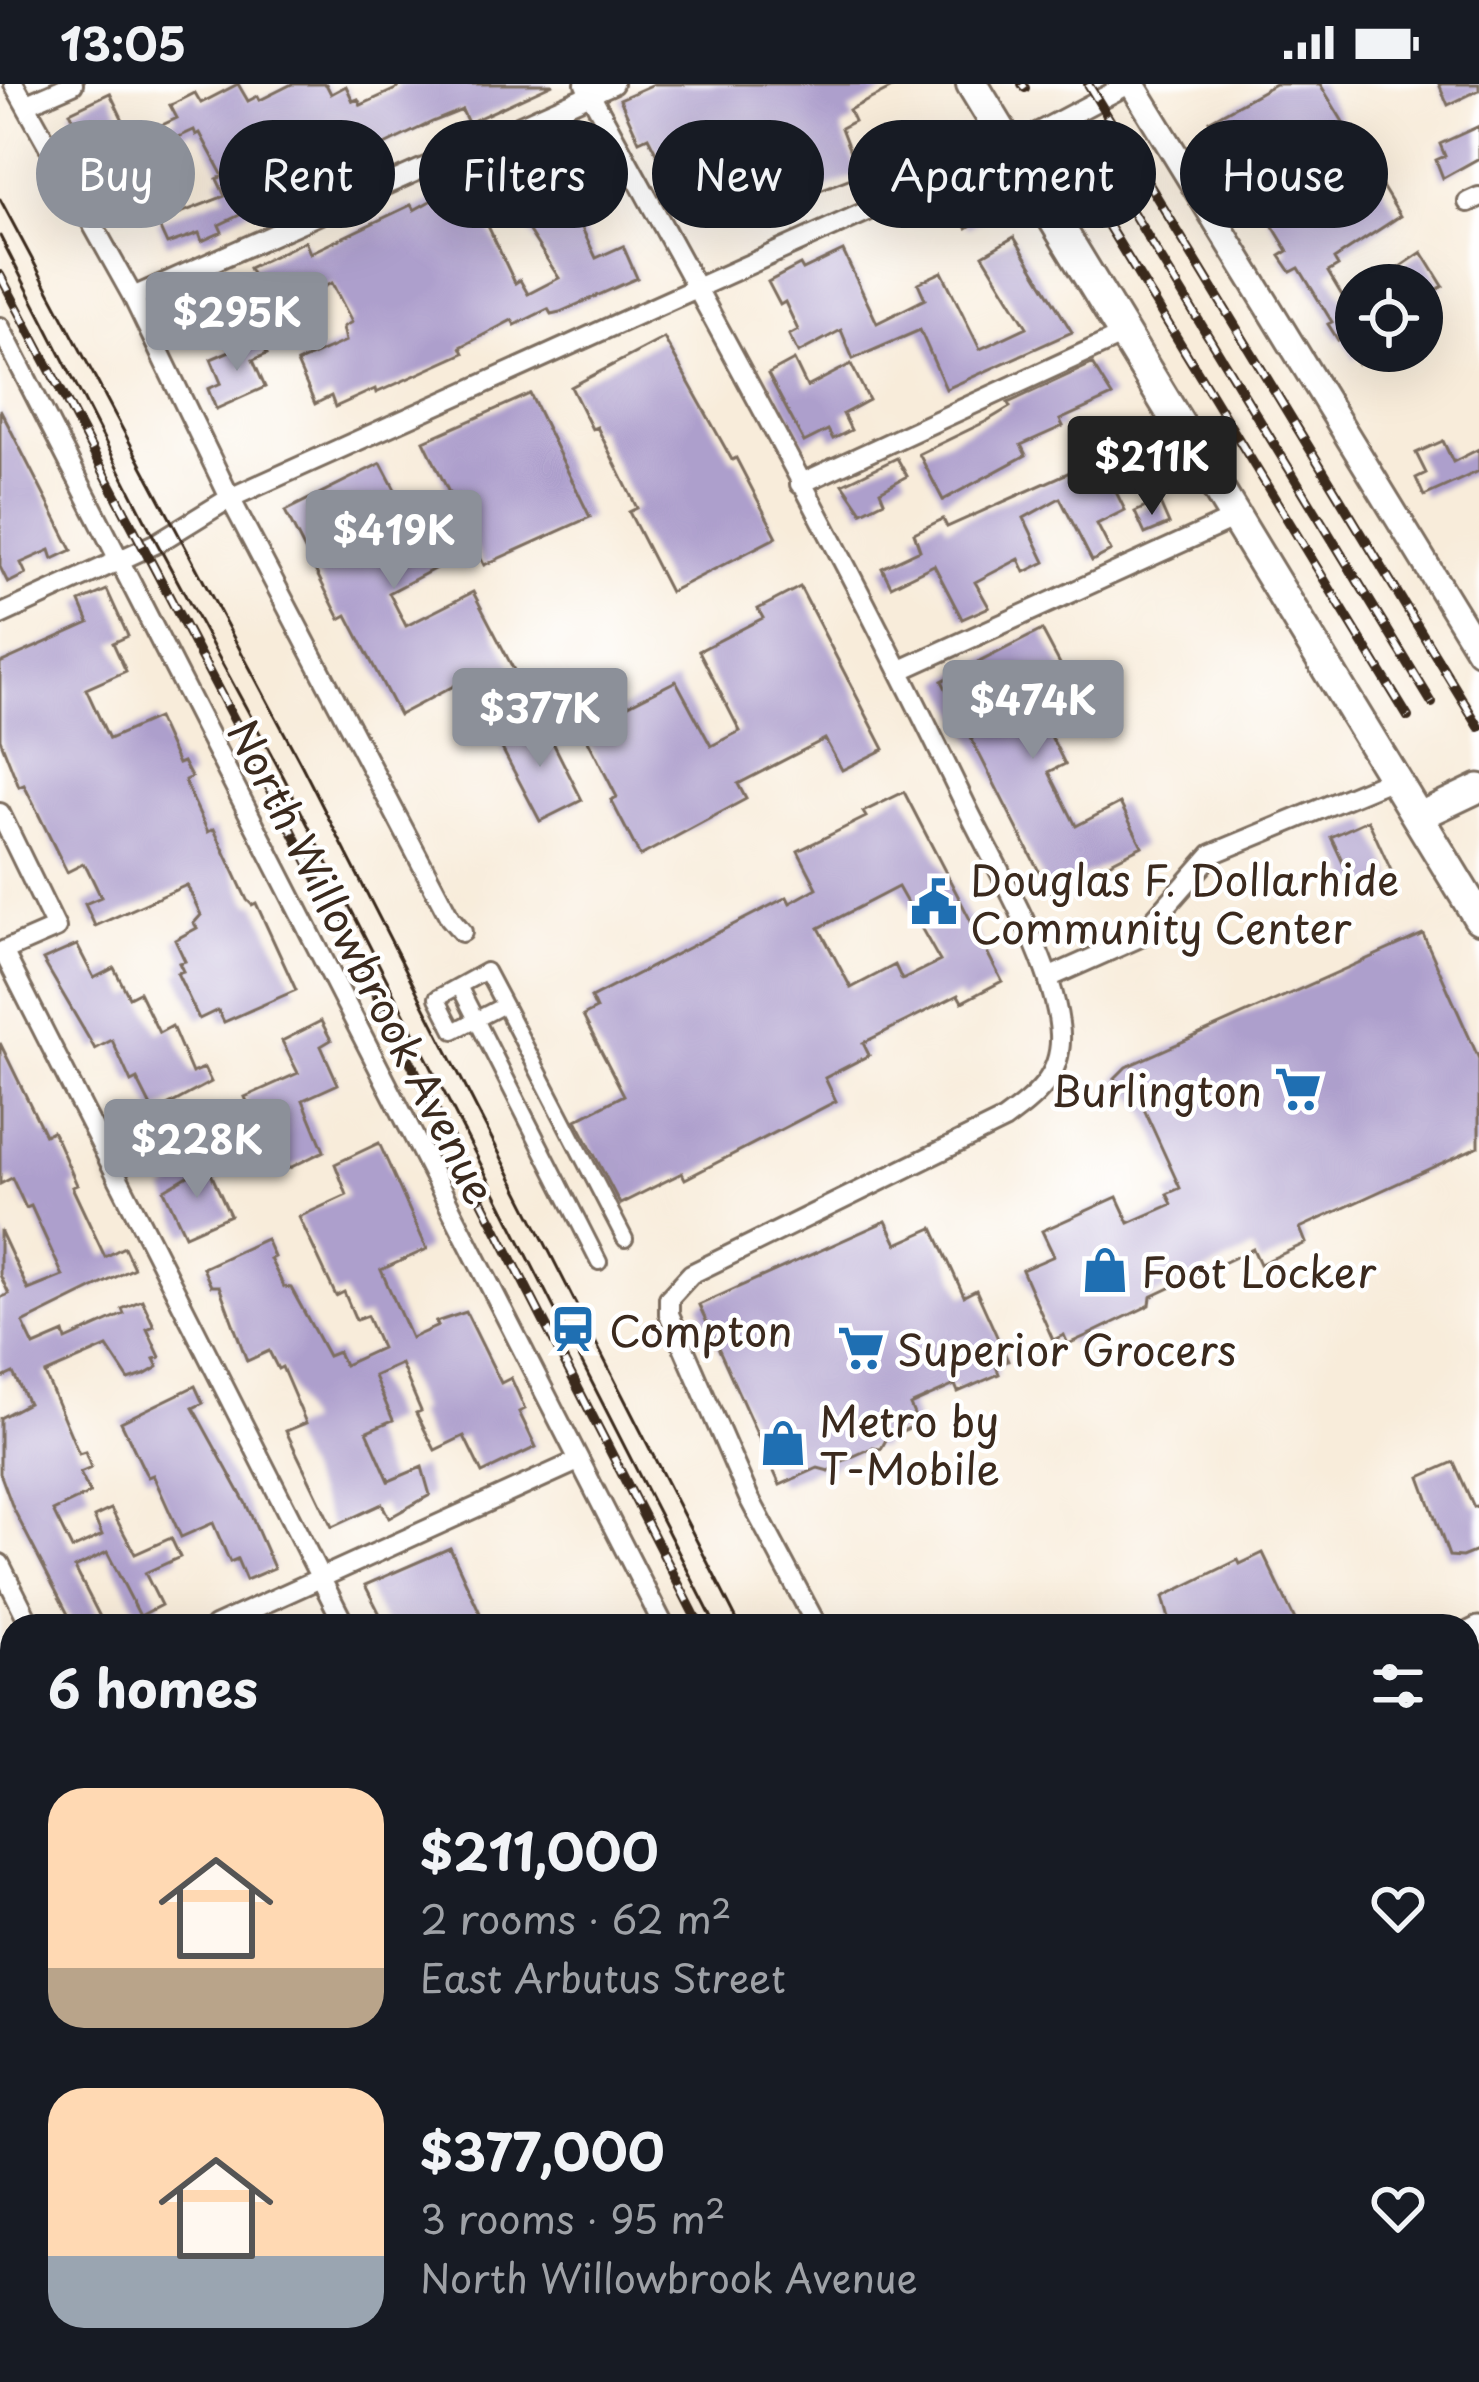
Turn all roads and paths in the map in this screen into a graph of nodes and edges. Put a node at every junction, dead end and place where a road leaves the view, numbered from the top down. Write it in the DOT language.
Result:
graph roads {
  1 [pos="14,84"];
  2 [pos="73,84"];
  3 [pos="613,84"];
  4 [pos="972,84"];
  5 [pos="1130,84"];
  6 [pos="588,89"];
  7 [pos="27,104"];
  8 [pos="994,120"];
  9 [pos="1061,120"];
  10 [pos="848,218"];
  11 [pos="1060,228"];
  12 [pos="695,285"];
  13 [pos="133,297"];
  14 [pos="0,327"];
  15 [pos="1125,334"];
  16 [pos="800,484"];
  17 [pos="230,498"];
  18 [pos="1235,518"];
  19 [pos="119,561"];
  20 [pos="0,615"];
  21 [pos="1479,651"];
  22 [pos="901,670"];
  23 [pos="1395,778"];
  24 [pos="1479,788"];
  25 [pos="0,813"];
  26 [pos="1418,817"];
  27 [pos="8,849"];
  28 [pos="1479,918"];
  29 [pos="462,932"];
  30 [pos="1048,978"];
  31 [pos="459,986"];
  32 [pos="503,1005"];
  33 [pos="477,1020"];
  34 [pos="625,1239"];
  35 [pos="599,1262"];
  36 [pos="578,1461"];
  37 [pos="0,1564"];
  38 [pos="320,1578"];
  39 [pos="25,1614"];
  40 [pos="241,1614"];
  41 [pos="338,1614"];
  42 [pos="658,1614"];
  43 [pos="811,1614"];
  1 -- 7 [label="street"];
  2 -- 7 [label="street"];
  3 -- 6 [label="street"];
  4 -- 8 [label="main road"];
  5 -- 9 [label="street"];
  5 -- 21 [label="street"];
  6 -- 12 [label="street"];
  6 -- 13 [label="street"];
  7 -- 13 [label="street"];
  10 -- 12 [label="street"];
  11 -- 15 [label="main road"];
  12 -- 16 [label="street"];
  12 -- 17 [label="street"];
  13 -- 17 [label="street"];
  14 -- 19 [label="street, North Willowbrook Avenue"];
  15 -- 16 [label="street"];
  15 -- 18 [label="main road"];
  16 -- 22 [label="street"];
  17 -- 19 [label="street"];
  17 -- 29 [label="street"];
  18 -- 22 [label="street"];
  18 -- 23 [label="main road"];
  19 -- 20 [label="street"];
  19 -- 36 [label="street, North Willowbrook Avenue"];
  22 -- 30 [label="street"];
  23 -- 26 [label="main road"];
  23 -- 30 [label="street"];
  24 -- 26 [label="main road"];
  25 -- 27 [label="street"];
  26 -- 28 [label="main road"];
  27 -- 38 [label="street"];
  30 -- 43 [label="street"];
  31 -- 32 [label="street"];
  31 -- 33 [label="street"];
  31 -- 33 [label="street"];
  32 -- 33 [label="street"];
  32 -- 34 [label="street"];
  33 -- 35 [label="street"];
  36 -- 38 [label="street"];
  36 -- 42 [label="street, North Willowbrook Avenue"];
  37 -- 39 [label="street"];
  38 -- 40 [label="street"];
  38 -- 41 [label="street"];
}
